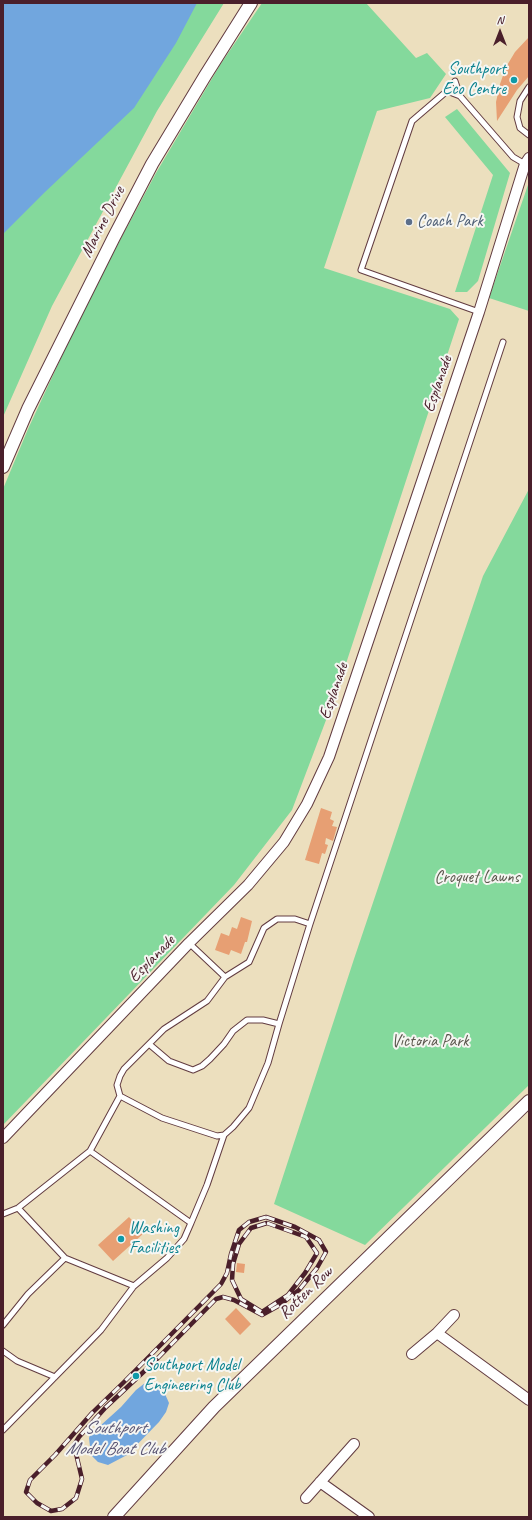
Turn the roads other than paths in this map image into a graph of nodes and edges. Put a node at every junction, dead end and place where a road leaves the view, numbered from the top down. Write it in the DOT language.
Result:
graph roads {
  1 [pos="251,3"];
  2 [pos="455,81"];
  3 [pos="529,87"];
  4 [pos="460,96"];
  5 [pos="529,135"];
  6 [pos="527,161"];
  7 [pos="479,312"];
  8 [pos="503,342"];
  9 [pos="3,466"];
  10 [pos="310,924"];
  11 [pos="189,943"];
  12 [pos="225,977"];
  13 [pos="279,1024"];
  14 [pos="149,1044"];
  15 [pos="120,1096"];
  16 [pos="529,1101"];
  17 [pos="224,1135"];
  18 [pos="3,1138"];
  19 [pos="90,1151"];
  20 [pos="18,1208"];
  21 [pos="3,1214"];
  22 [pos="191,1223"];
  23 [pos="65,1258"];
  24 [pos="134,1286"];
  25 [pos="454,1315"];
  26 [pos="3,1325"];
  27 [pos="437,1333"];
  28 [pos="3,1351"];
  29 [pos="412,1354"];
  30 [pos="55,1376"];
  31 [pos="529,1400"];
  32 [pos="3,1430"];
  33 [pos="354,1444"];
  34 [pos="320,1482"];
  35 [pos="306,1498"];
  36 [pos="114,1517"];
  37 [pos="369,1517"];
  1 -- 9 [label="street, Marine Drive"];
  2 -- 4 [label="lane"];
  3 -- 5 [label="lane"];
  4 -- 6 [label="lane"];
  4 -- 7 [label="lane"];
  6 -- 7 [label="street, Esplanade"];
  7 -- 11 [label="street, Esplanade"];
  8 -- 10 [label="lane"];
  10 -- 12 [label="lane"];
  10 -- 13 [label="lane"];
  11 -- 12 [label="lane"];
  11 -- 18 [label="street, Esplanade"];
  12 -- 14 [label="lane"];
  13 -- 14 [label="lane"];
  13 -- 17 [label="lane"];
  14 -- 15 [label="lane"];
  15 -- 17 [label="lane"];
  15 -- 19 [label="lane"];
  16 -- 36 [label="street, Rotten Row"];
  17 -- 22 [label="lane"];
  19 -- 20 [label="lane"];
  19 -- 22 [label="lane"];
  20 -- 21 [label="lane"];
  20 -- 23 [label="lane"];
  22 -- 24 [label="lane"];
  23 -- 24 [label="lane"];
  23 -- 26 [label="lane"];
  24 -- 30 [label="lane"];
  25 -- 27 [label="street"];
  27 -- 29 [label="street"];
  27 -- 31 [label="street"];
  28 -- 30 [label="lane"];
  30 -- 32 [label="lane"];
  33 -- 34 [label="street"];
  34 -- 35 [label="street"];
  34 -- 37 [label="street"];
}
